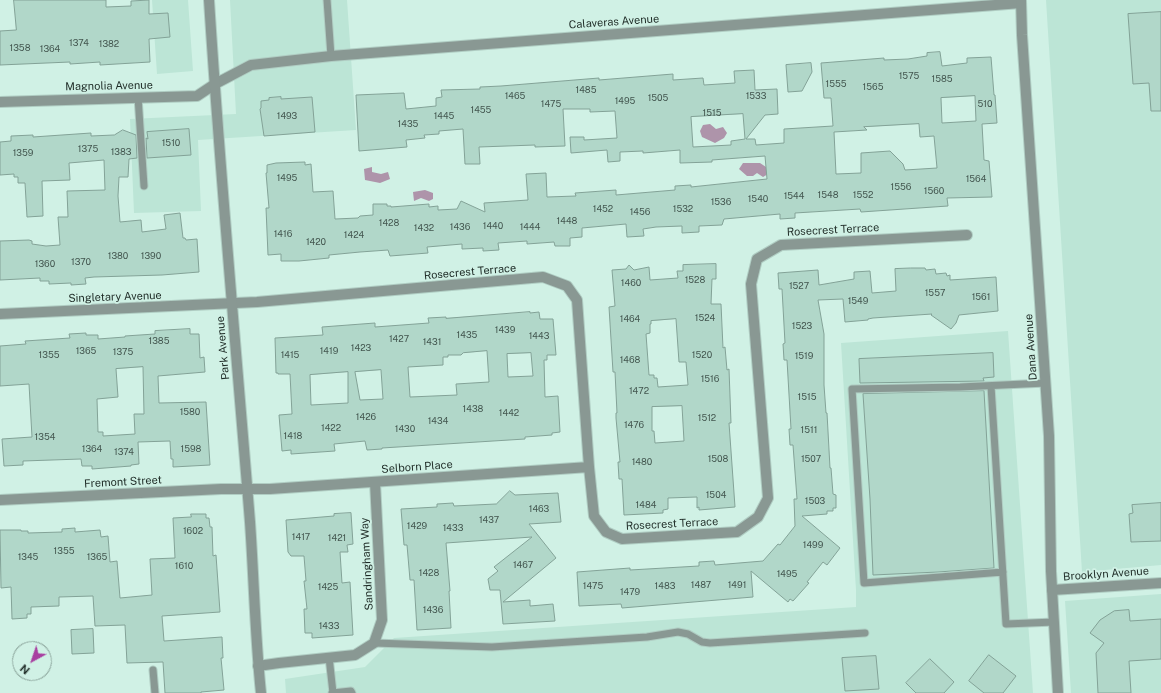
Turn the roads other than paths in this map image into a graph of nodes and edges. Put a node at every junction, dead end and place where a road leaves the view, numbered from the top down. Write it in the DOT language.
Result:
graph roads {
  1 [pos="209,0"];
  2 [pos="327,0"];
  3 [pos="1021,2"];
  4 [pos="331,56"];
  5 [pos="215,84"];
  6 [pos="138,97"];
  7 [pos="0,102"];
  8 [pos="144,186"];
  9 [pos="967,235"];
  10 [pos="231,304"];
  11 [pos="0,314"];
  12 [pos="1046,383"];
  13 [pos="992,386"];
  14 [pos="589,468"];
  15 [pos="375,482"];
  16 [pos="246,490"];
  17 [pos="0,500"];
  18 [pos="1003,572"];
  19 [pos="1161,583"];
  20 [pos="1052,590"];
  21 [pos="1054,622"];
  22 [pos="865,633"];
  23 [pos="374,643"];
  24 [pos="330,657"];
  25 [pos="258,666"];
  26 [pos="153,670"];
  27 [pos="155,693"];
  28 [pos="261,693"];
  29 [pos="332,693"];
  30 [pos="352,693"];
  31 [pos="1058,693"];
  1 -- 5 [label="street, Park Avenue"];
  2 -- 4 [label="lane"];
  3 -- 4 [label="street, Calaveras Avenue"];
  3 -- 12 [label="street, Dana Avenue"];
  4 -- 5 [label="street, Calaveras Avenue"];
  5 -- 6 [label="street, Magnolia Avenue"];
  5 -- 10 [label="street, Park Avenue"];
  6 -- 7 [label="street, Magnolia Avenue"];
  6 -- 8 [label="lane"];
  9 -- 14 [label="street, Rosecrest Terrace"];
  10 -- 11 [label="street, Singletary Avenue"];
  10 -- 14 [label="street, Rosecrest Terrace"];
  10 -- 16 [label="street, Park Avenue"];
  12 -- 13 [label="lane"];
  12 -- 20 [label="street, Dana Avenue"];
  13 -- 18 [label="lane"];
  13 -- 18 [label="lane"];
  14 -- 15 [label="street, Selborn Place"];
  15 -- 16 [label="street, Selborn Place"];
  15 -- 23 [label="street, Sandringham Way"];
  16 -- 17 [label="street, Fremont Street"];
  16 -- 25 [label="street, Park Avenue"];
  18 -- 21 [label="lane"];
  19 -- 20 [label="street, Brooklyn Avenue"];
  20 -- 21 [label="street, Dana Avenue"];
  21 -- 31 [label="street, Dana Avenue"];
  22 -- 23 [label="lane"];
  23 -- 24 [label="street"];
  24 -- 25 [label="street"];
  24 -- 29 [label="lane"];
  25 -- 28 [label="street, Park Avenue"];
  26 -- 27 [label="lane"];
  29 -- 30 [label="lane"];
}
